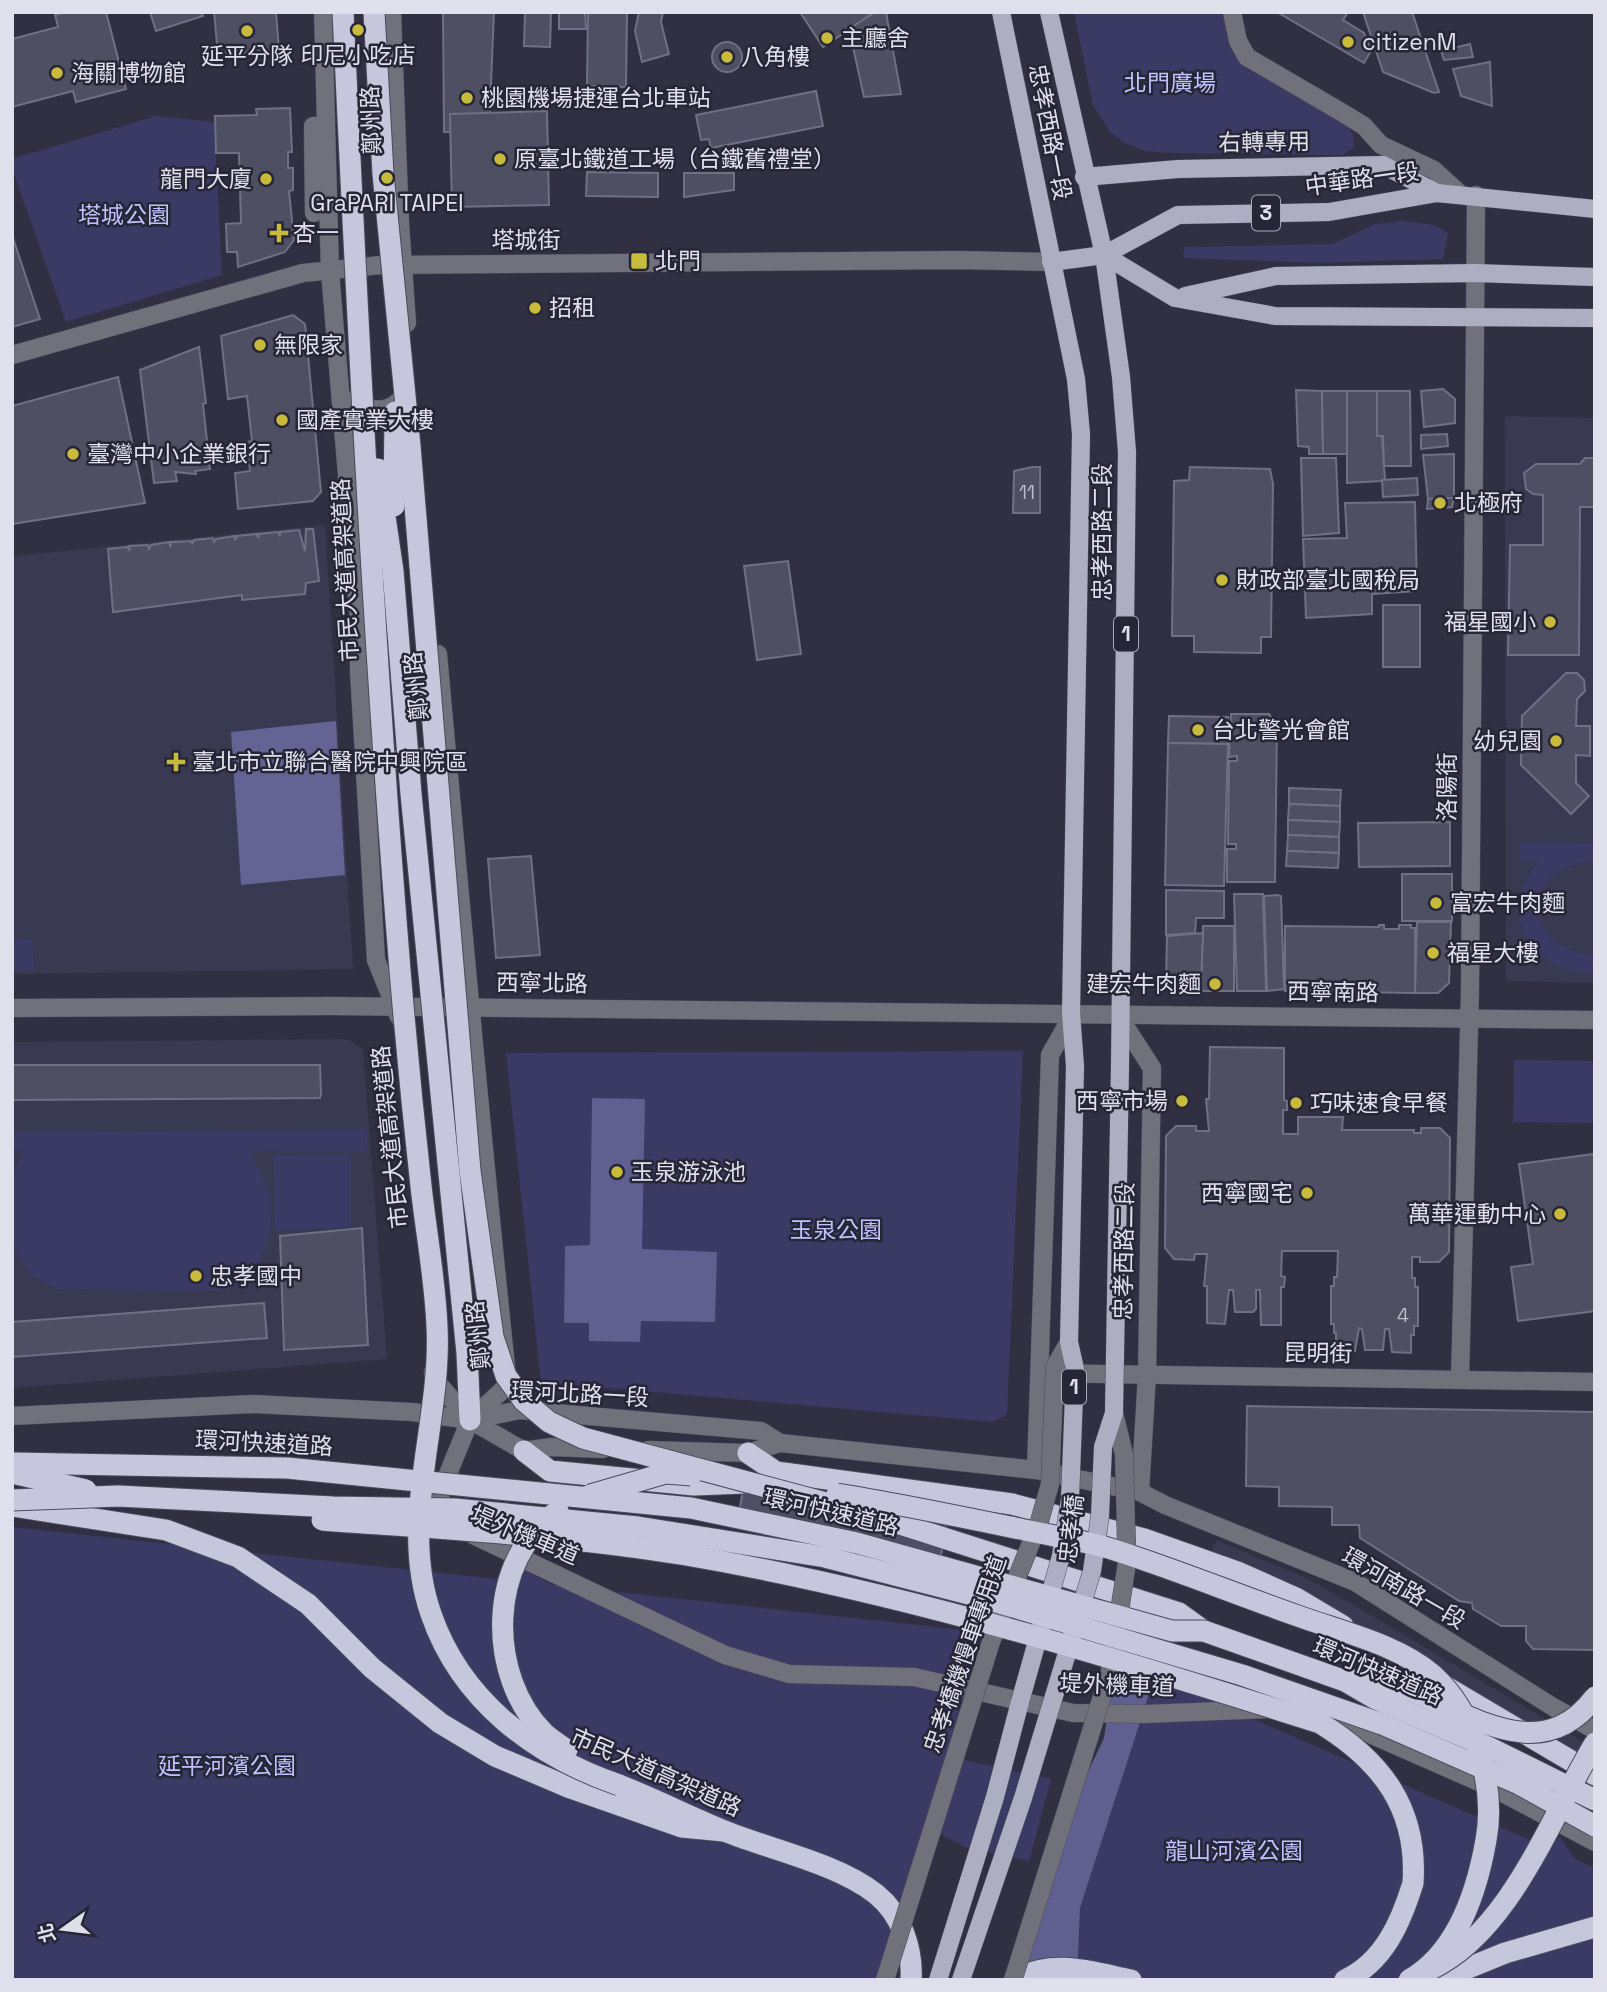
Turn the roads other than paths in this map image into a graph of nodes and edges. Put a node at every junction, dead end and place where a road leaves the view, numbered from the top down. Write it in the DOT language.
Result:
graph roads {
  1 [pos="323,12"];
  2 [pos="343,12"];
  3 [pos="374,12"];
  4 [pos="392,12"];
  5 [pos="1002,12"];
  6 [pos="1049,12"];
  7 [pos="1232,12"];
  8 [pos="335,125"];
  9 [pos="1084,177"];
  10 [pos="1437,193"];
  11 [pos="1467,194"];
  12 [pos="1595,209"];
  13 [pos="314,213"];
  14 [pos="1104,256"];
  15 [pos="1051,262"];
  16 [pos="404,264"];
  17 [pos="330,271"];
  18 [pos="1475,273"];
  19 [pos="1595,277"];
  20 [pos="1175,298"];
  21 [pos="396,309"];
  22 [pos="1475,317"];
  23 [pos="1595,318"];
  24 [pos="357,332"];
  25 [pos="12,355"];
  26 [pos="410,365"];
  27 [pos="338,385"];
  28 [pos="393,571"];
  29 [pos="449,758"];
  30 [pos="364,777"];
  31 [pos="470,1007"];
  32 [pos="12,1008"];
  33 [pos="398,1008"];
  34 [pos="1071,1016"];
  35 [pos="1120,1017"];
  36 [pos="1469,1017"];
  37 [pos="1595,1020"];
  38 [pos="1075,1066"];
  39 [pos="1120,1066"];
  40 [pos="1069,1342"];
  41 [pos="1041,1374"];
  42 [pos="1147,1375"];
  43 [pos="1460,1379"];
  44 [pos="1595,1382"];
  45 [pos="1114,1413"];
  46 [pos="12,1416"];
  47 [pos="470,1420"];
  48 [pos="780,1443"];
  49 [pos="524,1451"];
  50 [pos="748,1453"];
  51 [pos="12,1463"];
  52 [pos="1036,1470"];
  53 [pos="12,1472"];
  54 [pos="738,1478"];
  55 [pos="816,1479"];
  56 [pos="1140,1492"];
  57 [pos="12,1500"];
  58 [pos="12,1506"];
  59 [pos="1204,1632"];
  60 [pos="1345,1681"];
  61 [pos="1595,1697"];
  62 [pos="1148,1709"];
  63 [pos="1595,1730"];
  64 [pos="1595,1743"];
  65 [pos="1595,1774"];
  66 [pos="619,1785"];
  67 [pos="1595,1800"];
  68 [pos="1595,1828"];
  69 [pos="724,1831"];
  70 [pos="1595,1842"];
  71 [pos="1595,1927"];
  72 [pos="1413,1978"];
  73 [pos="885,1980"];
  74 [pos="911,1980"];
  75 [pos="938,1980"];
  76 [pos="961,1980"];
  77 [pos="1014,1980"];
  78 [pos="1131,1980"];
  79 [pos="1345,1980"];
  80 [pos="1439,1980"];
  1 -- 17 [label="street, 鄭州路"];
  2 -- 24 [label="highway, 市民大道高架道路, bridge"];
  3 -- 21 [label="highway, bridge"];
  4 -- 16 [label="street, 鄭州路"];
  5 -- 15 [label="main road, 忠孝西路一段 / 1"];
  6 -- 9 [label="main road, 忠孝西路一段 / 1"];
  7 -- 11 [label="street"];
  8 -- 13 [label="street"];
  9 -- 10 [label="main road, 右轉專用"];
  9 -- 14 [label="main road, 忠孝西路一段 / 1"];
  10 -- 11 [label="main road, 中華路一段 / 3"];
  10 -- 14 [label="main road, 中華路一段 / 3"];
  11 -- 12 [label="main road, 中華路一段 / 3"];
  11 -- 18 [label="street, 洛陽街"];
  14 -- 15 [label="main road, 中華路一段 / 3"];
  14 -- 20 [label="main road"];
  14 -- 35 [label="main road, 忠孝西路二段 / 1"];
  15 -- 16 [label="street, 塔城街"];
  15 -- 34 [label="main road, 忠孝西路二段 / 1"];
  16 -- 17 [label="street, 塔城街"];
  16 -- 26 [label="street, 鄭州路"];
  17 -- 25 [label="street, 塔城街"];
  17 -- 27 [label="street, 鄭州路"];
  18 -- 19 [label="main road"];
  18 -- 20 [label="main road"];
  18 -- 22 [label="street, 洛陽街"];
  20 -- 22 [label="main road"];
  21 -- 28 [label="highway, bridge"];
  21 -- 54 [label="highway, bridge"];
  22 -- 23 [label="main road"];
  22 -- 36 [label="street, 洛陽街"];
  24 -- 28 [label="highway, bridge"];
  24 -- 66 [label="highway, 市民大道高架道路, bridge"];
  26 -- 27 [label="street"];
  26 -- 29 [label="street, 鄭州路"];
  27 -- 30 [label="street, 鄭州路"];
  28 -- 47 [label="highway, bridge"];
  29 -- 30 [label="street"];
  29 -- 31 [label="street, 鄭州路"];
  30 -- 33 [label="street, 鄭州路"];
  31 -- 33 [label="street, 西寧北路"];
  31 -- 34 [label="street, 西寧北路"];
  31 -- 47 [label="street, 鄭州路"];
  32 -- 33 [label="street, 西寧北路"];
  33 -- 47 [label="street, 鄭州路"];
  34 -- 35 [label="street, 西寧南路"];
  34 -- 38 [label="main road, 忠孝西路二段 / 1"];
  34 -- 41 [label="street, 忠孝西路二段"];
  35 -- 36 [label="street, 西寧南路"];
  35 -- 39 [label="main road, 忠孝西路二段 / 1"];
  35 -- 42 [label="street, 忠孝西路二段"];
  36 -- 37 [label="street, 西寧南路"];
  36 -- 43 [label="street, 洛陽街"];
  38 -- 40 [label="main road, 忠孝橋 / 1, bridge"];
  39 -- 45 [label="main road, 忠孝橋 / 1, bridge"];
  40 -- 73 [label="street, 忠孝橋機慢車專用道, bridge"];
  40 -- 75 [label="main road, 忠孝橋 / 1, bridge"];
  41 -- 42 [label="street, 昆明街"];
  41 -- 52 [label="street, 忠孝西路二段"];
  42 -- 43 [label="street, 昆明街"];
  42 -- 56 [label="street, 忠孝西路二段"];
  43 -- 44 [label="street, 昆明街"];
  45 -- 76 [label="main road, 忠孝橋 / 1, bridge"];
  45 -- 77 [label="street, bridge"];
  46 -- 47 [label="street, 環河北路一段"];
  47 -- 48 [label="street, 環河北路一段"];
  47 -- 49 [label="street"];
  47 -- 62 [label="street, 堤外機車道"];
  48 -- 50 [label="street"];
  48 -- 52 [label="street, 環河北路一段"];
  49 -- 50 [label="street"];
  49 -- 55 [label="highway"];
  50 -- 55 [label="highway"];
  51 -- 59 [label="highway, 環河快速道路, bridge"];
  52 -- 56 [label="street, 環河北路一段"];
  53 -- 79 [label="highway, bridge"];
  54 -- 59 [label="highway, bridge"];
  54 -- 66 [label="highway, bridge"];
  54 -- 72 [label="highway, bridge"];
  55 -- 65 [label="highway, bridge"];
  56 -- 63 [label="street, 環河南路一段"];
  57 -- 68 [label="highway, 環河快速道路, bridge"];
  58 -- 69 [label="highway"];
  59 -- 60 [label="highway, 環河快速道路, bridge"];
  60 -- 61 [label="highway, bridge"];
  60 -- 67 [label="highway, 環河快速道路, bridge"];
  62 -- 68 [label="street, 堤外機車道"];
  62 -- 70 [label="street, 堤外機車道"];
  64 -- 72 [label="highway, bridge"];
  66 -- 69 [label="highway, 市民大道高架道路"];
  69 -- 74 [label="highway, 市民大道高架道路"];
  71 -- 80 [label="highway"];
  77 -- 78 [label="highway"];
}
